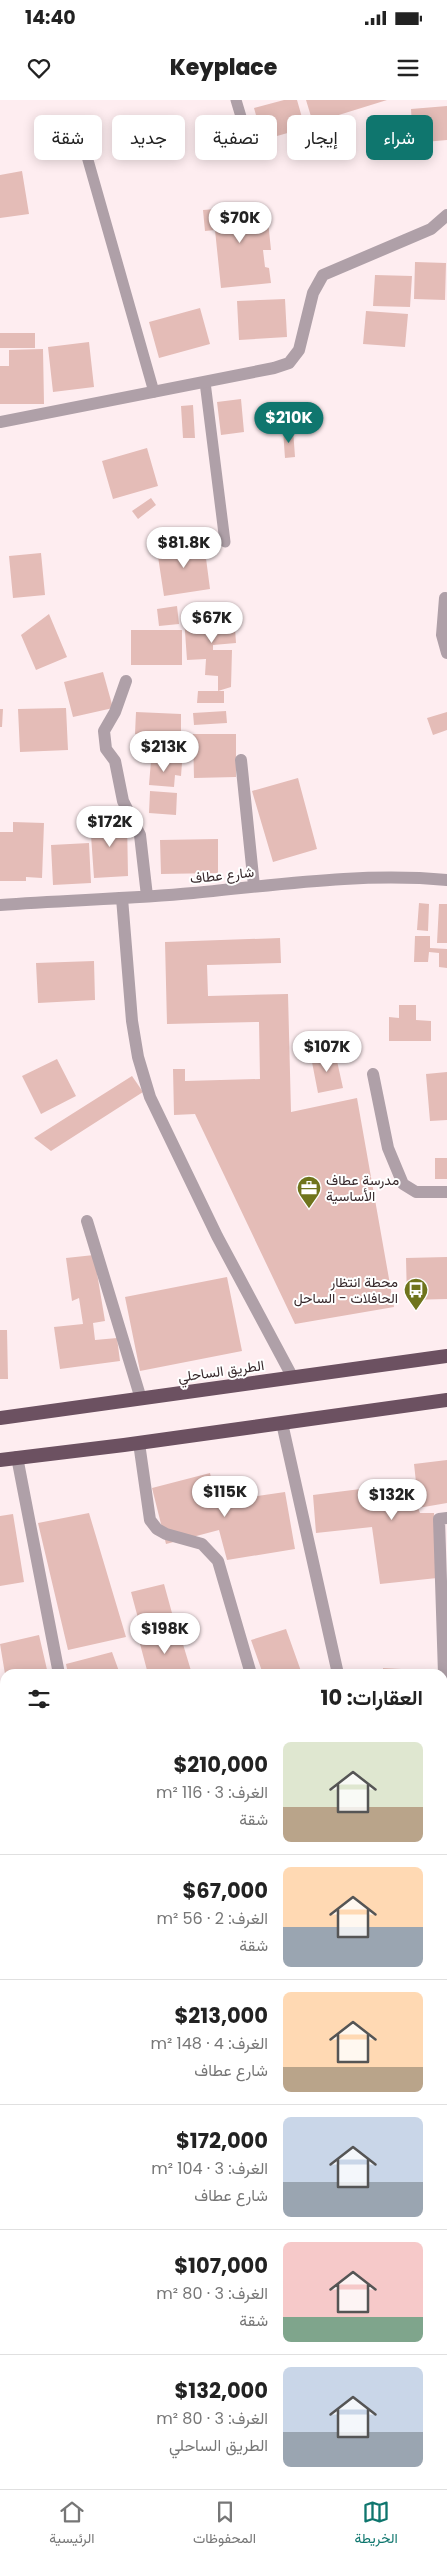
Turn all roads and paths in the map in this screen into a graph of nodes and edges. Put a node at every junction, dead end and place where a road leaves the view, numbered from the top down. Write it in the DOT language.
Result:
graph roads {
  1 [pos="236,100"];
  2 [pos="240,115"];
  3 [pos="88,160"];
  4 [pos="447,215"];
  5 [pos="204,382"];
  6 [pos="154,392"];
  7 [pos="0,422"];
  8 [pos="225,542"];
  9 [pos="445,598"];
  10 [pos="447,653"];
  11 [pos="126,681"];
  12 [pos="241,760"];
  13 [pos="447,880"];
  14 [pos="254,886"];
  15 [pos="147,896"];
  16 [pos="122,898"];
  17 [pos="0,905"];
  18 [pos="373,1074"];
  19 [pos="447,1192"];
  20 [pos="87,1221"];
  21 [pos="447,1356"];
  22 [pos="293,1378"];
  23 [pos="141,1399"];
  24 [pos="447,1400"];
  25 [pos="0,1418"];
  26 [pos="282,1423"];
  27 [pos="139,1442"];
  28 [pos="17,1458"];
  29 [pos="0,1460"];
  30 [pos="447,1518"];
  31 [pos="58,1669"];
  32 [pos="250,1669"];
  33 [pos="337,1669"];
  34 [pos="444,1669"];
  1 -- 2 [label="lane"];
  3 -- 6 [label="lane"];
  4 -- 5 [label="street"];
  5 -- 6 [label="street"];
  5 -- 8 [label="lane"];
  6 -- 7 [label="street"];
  9 -- 10 [label="street"];
  11 -- 15 [label="street"];
  12 -- 14 [label="street"];
  13 -- 14 [label="street, شارع عطاف"];
  14 -- 15 [label="street, شارع عطاف"];
  15 -- 16 [label="street, شارع عطاف"];
  16 -- 17 [label="street, شارع عطاف"];
  16 -- 22 [label="street"];
  18 -- 19 [label="street"];
  20 -- 23 [label="street"];
  21 -- 22 [label="highway, الطريق الساحلي"];
  22 -- 23 [label="highway, الطريق الساحلي"];
  23 -- 25 [label="highway, الطريق الساحلي"];
  24 -- 26 [label="highway"];
  26 -- 27 [label="highway"];
  26 -- 33 [label="street"];
  27 -- 28 [label="highway"];
  27 -- 32 [label="street"];
  28 -- 29 [label="highway"];
  28 -- 31 [label="street"];
  30 -- 34 [label="street"];
}
